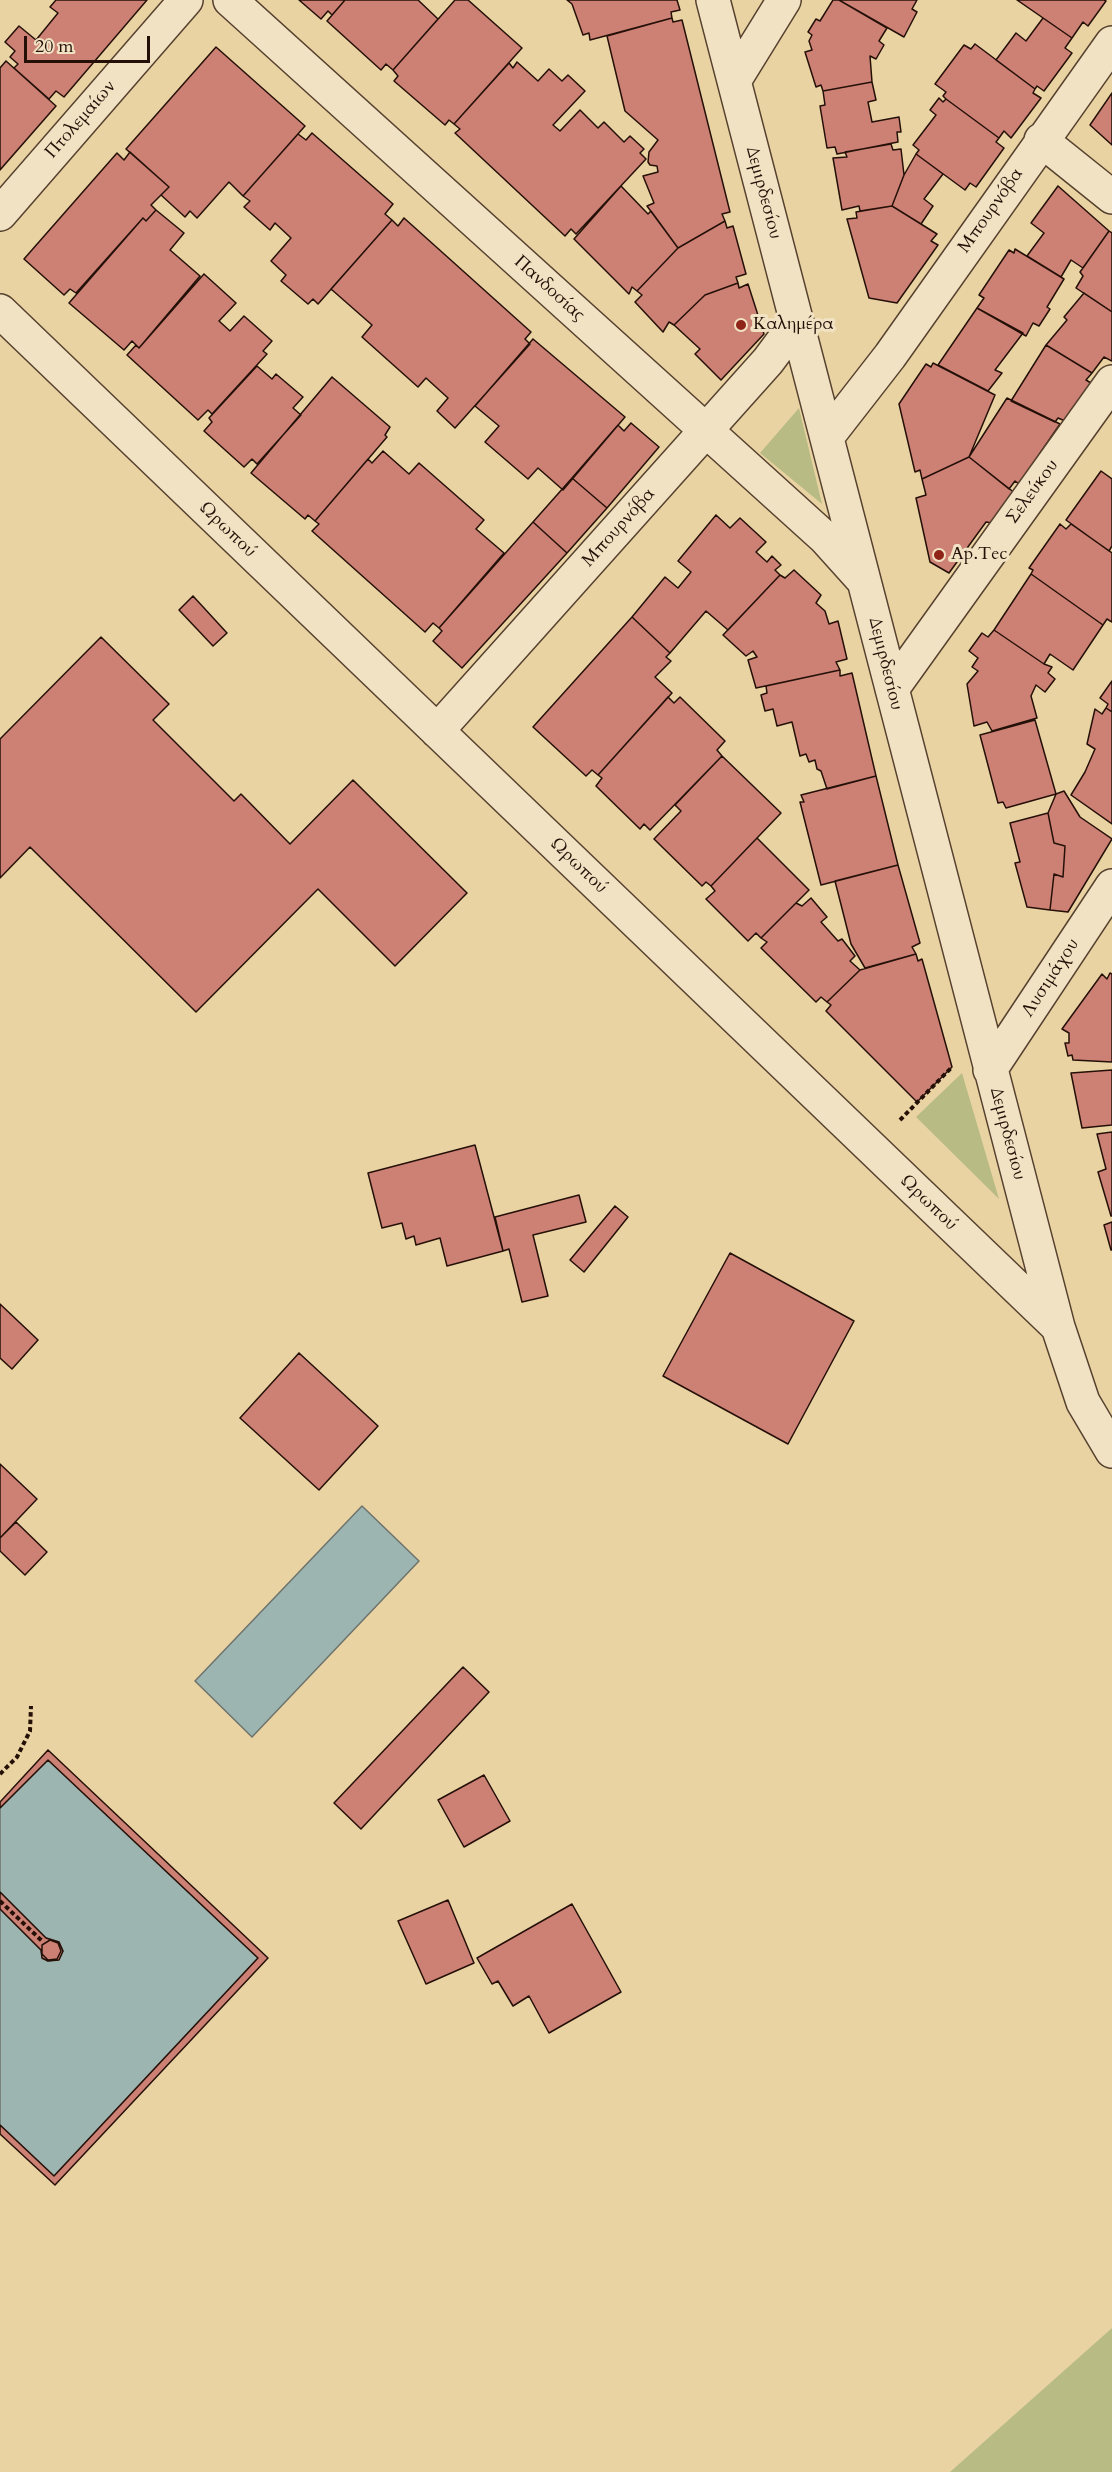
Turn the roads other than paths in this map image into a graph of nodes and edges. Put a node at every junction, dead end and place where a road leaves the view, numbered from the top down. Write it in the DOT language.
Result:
graph roads {
  1 [pos="186,0"];
  2 [pos="230,0"];
  3 [pos="713,0"];
  4 [pos="784,0"];
  5 [pos="1112,43"];
  6 [pos="734,81"];
  7 [pos="1041,140"];
  8 [pos="1112,197"];
  9 [pos="0,214"];
  10 [pos="0,311"];
  11 [pos="797,322"];
  12 [pos="1112,382"];
  13 [pos="706,431"];
  14 [pos="826,437"];
  15 [pos="864,582"];
  16 [pos="892,689"];
  17 [pos="437,731"];
  18 [pos="1112,886"];
  19 [pos="990,1070"];
  20 [pos="1058,1328"];
  21 [pos="1112,1451"];
  1 -- 9 [label="street, Πτολεμαίων"];
  2 -- 13 [label="street, Πανδοσίας"];
  3 -- 6 [label="street, Δεμιρδεσίου"];
  4 -- 6 [label="street"];
  5 -- 7 [label="street, Μπουρνόβα"];
  6 -- 11 [label="street, Δεμιρδεσίου"];
  7 -- 8 [label="street"];
  7 -- 14 [label="street, Μπουρνόβα"];
  10 -- 17 [label="street, Ωρωπού"];
  11 -- 13 [label="street, Μπουρνόβα"];
  11 -- 14 [label="street, Δεμιρδεσίου"];
  12 -- 16 [label="street, Σελεύκου"];
  13 -- 15 [label="street, Πανδοσίας"];
  13 -- 17 [label="street, Μπουρνόβα"];
  14 -- 15 [label="street, Δεμιρδεσίου"];
  15 -- 16 [label="street, Δεμιρδεσίου"];
  16 -- 19 [label="street, Δεμιρδεσίου"];
  17 -- 20 [label="street, Ωρωπού"];
  18 -- 19 [label="street, Λυσιμάχου"];
  19 -- 20 [label="street, Δεμιρδεσίου"];
  20 -- 21 [label="street, Ωρωπού"];
}
